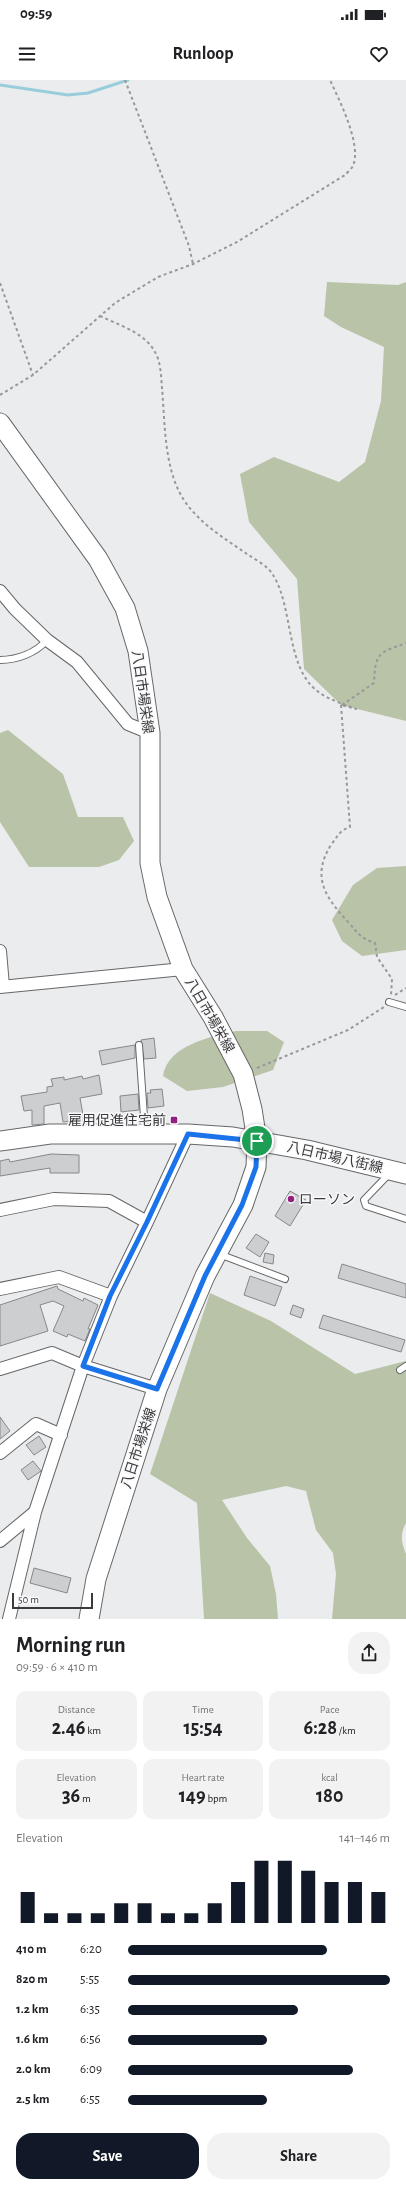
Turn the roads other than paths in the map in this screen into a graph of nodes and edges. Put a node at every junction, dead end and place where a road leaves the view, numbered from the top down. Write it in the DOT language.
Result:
graph roads {
  1 [pos="0,423"];
  2 [pos="0,591"];
  3 [pos="47,640"];
  4 [pos="0,660"];
  5 [pos="150,733"];
  6 [pos="0,951"];
  7 [pos="183,968"];
  8 [pos="1,986"];
  9 [pos="389,1002"];
  10 [pos="406,1007"];
  11 [pos="139,1045"];
  12 [pos="145,1133"];
  13 [pos="188,1134"];
  14 [pos="0,1140"];
  15 [pos="257,1141"];
  16 [pos="399,1172"];
  17 [pos="0,1210"];
  18 [pos="406,1219"];
  19 [pos="147,1222"];
  20 [pos="217,1254"];
  21 [pos="285,1279"];
  22 [pos="0,1289"];
  23 [pos="110,1296"];
  24 [pos="83,1366"];
  25 [pos="406,1366"];
  26 [pos="0,1369"];
  27 [pos="400,1370"];
  28 [pos="157,1389"];
  29 [pos="61,1435"];
  30 [pos="0,1453"];
  31 [pos="35,1512"];
  32 [pos="0,1541"];
  33 [pos="9,1619"];
  34 [pos="89,1619"];
  1 -- 5 [label="main road, 八日市場栄線"];
  2 -- 3 [label="street"];
  3 -- 4 [label="lane"];
  3 -- 5 [label="street"];
  5 -- 7 [label="main road, 八日市場栄線"];
  6 -- 8 [label="street"];
  7 -- 8 [label="street"];
  7 -- 15 [label="main road, 八日市場栄線"];
  9 -- 10 [label="lane"];
  11 -- 12 [label="lane"];
  12 -- 13 [label="main road, 八日市場八街線"];
  12 -- 14 [label="main road, 八日市場八街線"];
  13 -- 15 [label="main road, 八日市場八街線"];
  13 -- 19 [label="street"];
  15 -- 16 [label="main road, 八日市場八街線"];
  15 -- 20 [label="main road, 八日市場栄線"];
  16 -- 18 [label="lane"];
  17 -- 19 [label="street"];
  19 -- 23 [label="street"];
  20 -- 21 [label="lane"];
  20 -- 28 [label="main road, 八日市場栄線"];
  22 -- 23 [label="street"];
  23 -- 24 [label="street"];
  24 -- 26 [label="street"];
  24 -- 28 [label="street"];
  24 -- 29 [label="street"];
  25 -- 27 [label="lane"];
  28 -- 34 [label="main road, 八日市場栄線"];
  29 -- 30 [label="street"];
  29 -- 31 [label="street"];
  31 -- 32 [label="street"];
  31 -- 33 [label="street"];
}
